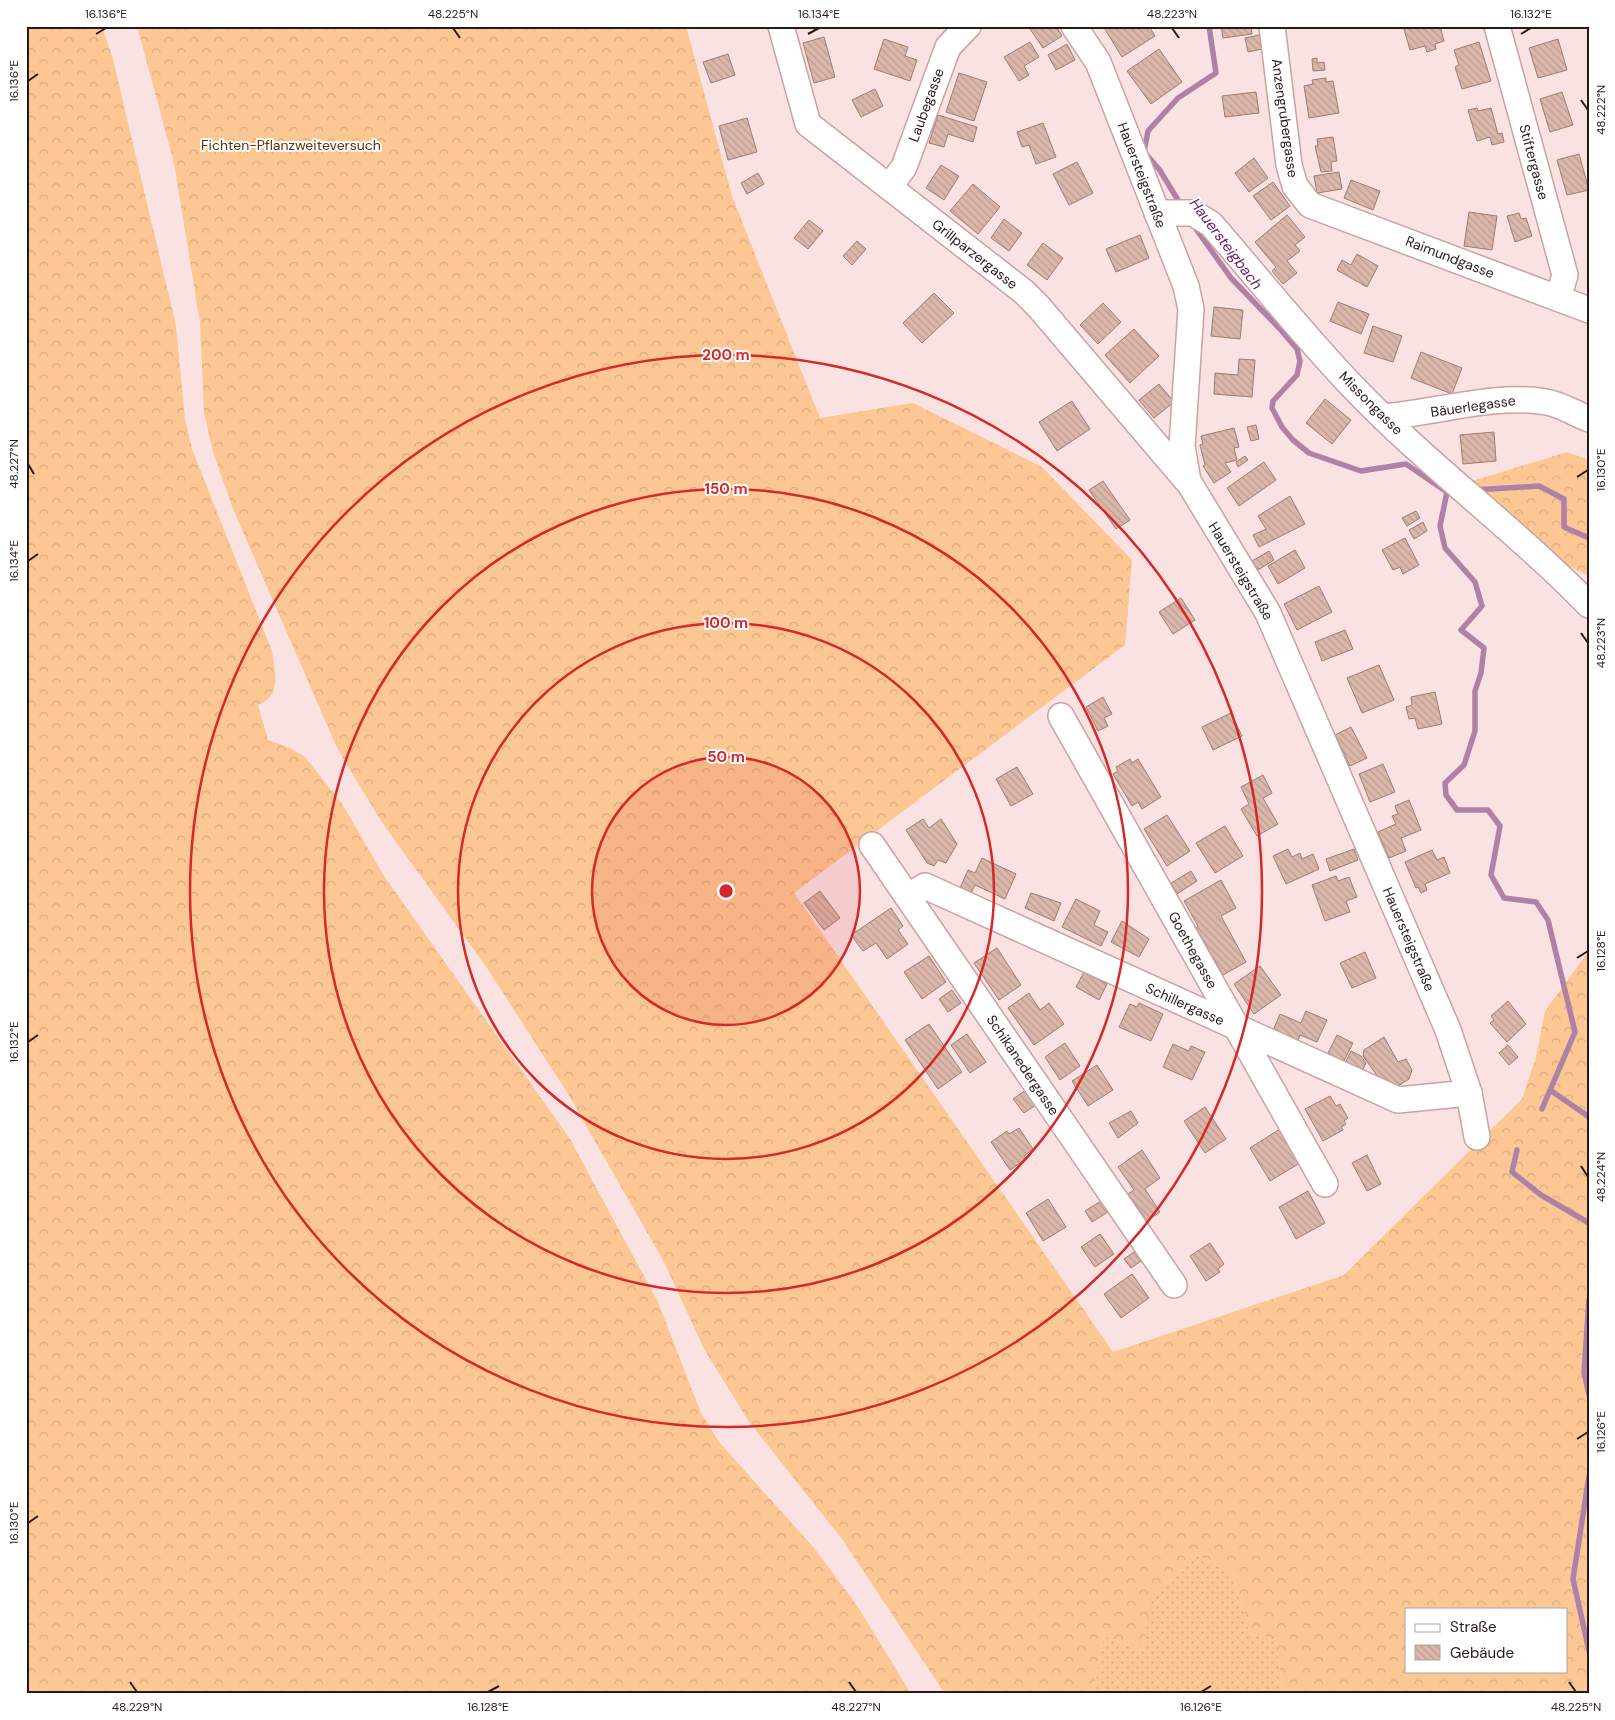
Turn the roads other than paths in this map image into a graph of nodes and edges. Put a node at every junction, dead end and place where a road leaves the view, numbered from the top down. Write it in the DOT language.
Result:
graph roads {
  1 [pos="781,26"];
  2 [pos="968,26"];
  3 [pos="1074,26"];
  4 [pos="1272,26"];
  5 [pos="1497,26"];
  6 [pos="890,186"];
  7 [pos="1310,205"];
  8 [pos="1170,213"];
  9 [pos="1558,298"];
  10 [pos="1589,310"];
  11 [pos="1383,417"];
  12 [pos="1589,419"];
  13 [pos="1188,481"];
  14 [pos="1589,605"];
  15 [pos="1061,716"];
  16 [pos="872,845"];
  17 [pos="908,897"];
  18 [pos="1236,1027"];
  19 [pos="1469,1093"];
  20 [pos="1477,1137"];
  21 [pos="1325,1184"];
  22 [pos="1174,1285"];
  1 -- 6 [label="street, Grillparzergasse"];
  2 -- 6 [label="street, Laubegasse"];
  3 -- 8 [label="street, Hauersteigstraße"];
  4 -- 7 [label="street, Anzengrubergasse"];
  5 -- 9 [label="street, Stiftergasse"];
  6 -- 13 [label="street, Grillparzergasse"];
  7 -- 9 [label="street, Raimundgasse"];
  8 -- 11 [label="street, Missongasse"];
  8 -- 13 [label="street, Hauersteigstraße"];
  9 -- 10 [label="street, Raimundgasse"];
  11 -- 12 [label="street, Bäuerlegasse"];
  11 -- 14 [label="street, Missongasse"];
  13 -- 19 [label="street, Hauersteigstraße"];
  15 -- 18 [label="street, Goethegasse"];
  16 -- 17 [label="street, Schikanedergasse"];
  17 -- 18 [label="street, Schillergasse"];
  17 -- 22 [label="street, Schikanedergasse"];
  18 -- 19 [label="street, Schillergasse"];
  18 -- 21 [label="street, Goethegasse"];
  19 -- 20 [label="street, Hauersteigstraße"];
}
